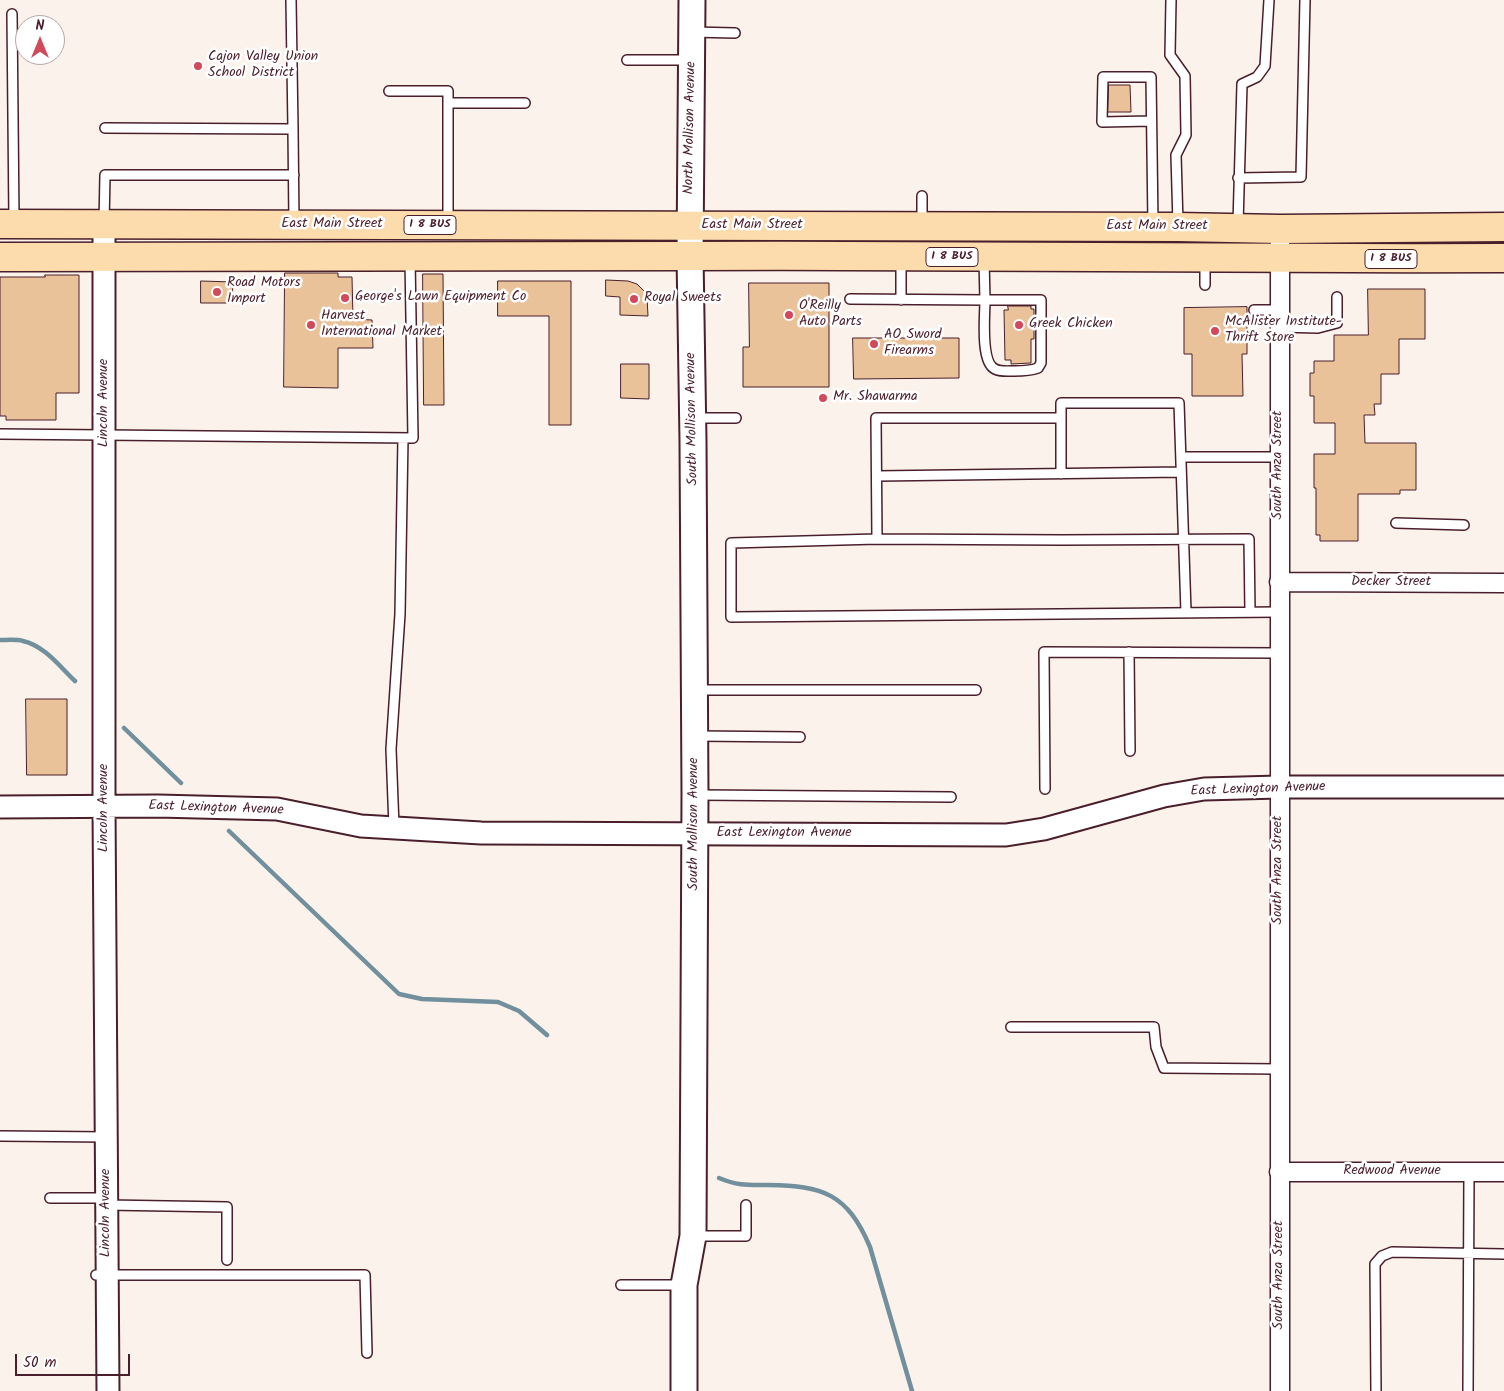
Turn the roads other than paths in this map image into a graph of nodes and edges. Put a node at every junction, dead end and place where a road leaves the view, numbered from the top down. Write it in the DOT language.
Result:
graph roads {
  1 [pos="291,0"];
  2 [pos="692,0"];
  3 [pos="1171,0"];
  4 [pos="1269,0"];
  5 [pos="1305,0"];
  6 [pos="12,14"];
  7 [pos="692,32"];
  8 [pos="735,33"];
  9 [pos="626,60"];
  10 [pos="692,60"];
  11 [pos="389,91"];
  12 [pos="448,103"];
  13 [pos="526,104"];
  14 [pos="1151,121"];
  15 [pos="105,128"];
  16 [pos="293,129"];
  17 [pos="294,174"];
  18 [pos="1238,178"];
  19 [pos="922,196"];
  20 [pos="7,224"];
  21 [pos="104,224"];
  22 [pos="294,225"];
  23 [pos="448,225"];
  24 [pos="690,225"];
  25 [pos="922,226"];
  26 [pos="1165,227"];
  27 [pos="1238,227"];
  28 [pos="1504,227"];
  29 [pos="1280,229"];
  30 [pos="0,256"];
  31 [pos="690,256"];
  32 [pos="104,257"];
  33 [pos="410,257"];
  34 [pos="901,257"];
  35 [pos="984,257"];
  36 [pos="294,258"];
  37 [pos="1206,258"];
  38 [pos="1504,258"];
  39 [pos="1279,259"];
  40 [pos="1205,285"];
  41 [pos="1337,297"];
  42 [pos="850,299"];
  43 [pos="901,300"];
  44 [pos="984,300"];
  45 [pos="1254,310"];
  46 [pos="1279,318"];
  47 [pos="693,418"];
  48 [pos="736,418"];
  49 [pos="1061,418"];
  50 [pos="0,434"];
  51 [pos="105,435"];
  52 [pos="403,438"];
  53 [pos="1181,456"];
  54 [pos="1279,457"];
  55 [pos="1181,472"];
  56 [pos="1061,474"];
  57 [pos="877,476"];
  58 [pos="1396,524"];
  59 [pos="1464,524"];
  60 [pos="1183,538"];
  61 [pos="877,539"];
  62 [pos="1279,582"];
  63 [pos="1504,583"];
  64 [pos="1186,612"];
  65 [pos="1250,612"];
  66 [pos="1279,612"];
  67 [pos="1129,652"];
  68 [pos="1279,653"];
  69 [pos="694,690"];
  70 [pos="976,690"];
  71 [pos="694,736"];
  72 [pos="800,737"];
  73 [pos="1130,751"];
  74 [pos="1279,787"];
  75 [pos="1504,787"];
  76 [pos="1046,789"];
  77 [pos="695,795"];
  78 [pos="951,797"];
  79 [pos="0,807"];
  80 [pos="104,807"];
  81 [pos="394,828"];
  82 [pos="695,833"];
  83 [pos="1011,1027"];
  84 [pos="1279,1069"];
  85 [pos="0,1136"];
  86 [pos="107,1136"];
  87 [pos="1279,1172"];
  88 [pos="1469,1172"];
  89 [pos="1504,1172"];
  90 [pos="50,1198"];
  91 [pos="107,1201"];
  92 [pos="746,1205"];
  93 [pos="693,1236"];
  94 [pos="1468,1254"];
  95 [pos="1504,1254"];
  96 [pos="228,1260"];
  97 [pos="102,1275"];
  98 [pos="621,1285"];
  99 [pos="684,1285"];
  100 [pos="367,1353"];
  101 [pos="108,1391"];
  102 [pos="684,1391"];
  103 [pos="1280,1391"];
  104 [pos="1376,1391"];
  105 [pos="1468,1391"];
  1 -- 16 [label="lane"];
  2 -- 7 [label="main road, North Mollison Avenue"];
  3 -- 26 [label="lane"];
  4 -- 18 [label="lane"];
  5 -- 18 [label="lane"];
  6 -- 20 [label="lane"];
  7 -- 8 [label="lane"];
  7 -- 10 [label="main road, North Mollison Avenue"];
  9 -- 10 [label="lane"];
  10 -- 24 [label="main road, North Mollison Avenue"];
  11 -- 12 [label="lane"];
  12 -- 13 [label="lane"];
  12 -- 23 [label="lane"];
  14 -- 14 [label="lane"];
  14 -- 26 [label="lane"];
  15 -- 16 [label="lane"];
  16 -- 17 [label="lane"];
  17 -- 21 [label="lane"];
  17 -- 22 [label="lane"];
  18 -- 27 [label="lane"];
  19 -- 25 [label="lane"];
  20 -- 21 [label="main road, East Main Street / I 8 BUS"];
  21 -- 22 [label="main road, East Main Street / I 8 BUS"];
  21 -- 32 [label="street, Lincoln Avenue"];
  22 -- 23 [label="main road, East Main Street / I 8 BUS"];
  22 -- 36 [label="main road"];
  23 -- 24 [label="main road, East Main Street / I 8 BUS"];
  24 -- 25 [label="main road, East Main Street / I 8 BUS"];
  24 -- 31 [label="main road, North Mollison Avenue"];
  25 -- 26 [label="main road, East Main Street / I 8 BUS"];
  26 -- 27 [label="main road, East Main Street / I 8 BUS"];
  27 -- 29 [label="main road, East Main Street / I 8 BUS"];
  28 -- 29 [label="main road, East Main Street / I 8 BUS"];
  29 -- 39 [label="street, South Anza Street"];
  30 -- 32 [label="main road, I 8 BUS"];
  31 -- 33 [label="main road, I 8 BUS"];
  31 -- 34 [label="main road, I 8 BUS"];
  31 -- 47 [label="main road, South Mollison Avenue"];
  32 -- 36 [label="main road, I 8 BUS"];
  32 -- 51 [label="street, Lincoln Avenue"];
  33 -- 36 [label="main road, I 8 BUS"];
  33 -- 52 [label="lane"];
  34 -- 35 [label="main road, I 8 BUS"];
  34 -- 43 [label="lane"];
  35 -- 37 [label="main road, I 8 BUS"];
  35 -- 44 [label="lane"];
  37 -- 39 [label="main road, I 8 BUS"];
  37 -- 40 [label="lane"];
  38 -- 39 [label="main road, I 8 BUS"];
  39 -- 46 [label="street, South Anza Street"];
  41 -- 46 [label="lane"];
  42 -- 43 [label="lane"];
  43 -- 44 [label="lane"];
  44 -- 44 [label="lane"];
  45 -- 46 [label="lane"];
  46 -- 54 [label="street, South Anza Street"];
  47 -- 48 [label="lane"];
  47 -- 69 [label="main road, South Mollison Avenue"];
  49 -- 53 [label="lane"];
  49 -- 56 [label="lane"];
  49 -- 57 [label="lane"];
  50 -- 51 [label="lane"];
  51 -- 52 [label="lane"];
  51 -- 80 [label="street, Lincoln Avenue"];
  52 -- 81 [label="lane"];
  53 -- 54 [label="lane"];
  53 -- 55 [label="lane"];
  54 -- 62 [label="street, South Anza Street"];
  55 -- 56 [label="lane"];
  55 -- 60 [label="lane"];
  56 -- 57 [label="lane"];
  57 -- 61 [label="lane"];
  58 -- 59 [label="lane"];
  60 -- 61 [label="lane"];
  60 -- 64 [label="lane"];
  60 -- 65 [label="lane"];
  61 -- 64 [label="lane"];
  62 -- 63 [label="street, Decker Street"];
  62 -- 66 [label="street, South Anza Street"];
  64 -- 65 [label="lane"];
  65 -- 66 [label="lane"];
  66 -- 68 [label="street, South Anza Street"];
  67 -- 68 [label="lane"];
  67 -- 73 [label="lane"];
  67 -- 76 [label="lane"];
  68 -- 74 [label="street, South Anza Street"];
  69 -- 70 [label="lane"];
  69 -- 71 [label="main road, South Mollison Avenue"];
  71 -- 72 [label="lane"];
  71 -- 77 [label="main road, South Mollison Avenue"];
  74 -- 75 [label="street, East Lexington Avenue"];
  74 -- 82 [label="street, East Lexington Avenue"];
  74 -- 84 [label="street, South Anza Street"];
  77 -- 78 [label="lane"];
  77 -- 82 [label="main road, South Mollison Avenue"];
  79 -- 80 [label="street, East Lexington Avenue"];
  80 -- 81 [label="street, East Lexington Avenue"];
  80 -- 86 [label="street, Lincoln Avenue"];
  81 -- 82 [label="street, East Lexington Avenue"];
  82 -- 93 [label="main road, South Mollison Avenue"];
  83 -- 84 [label="lane"];
  84 -- 87 [label="street, South Anza Street"];
  85 -- 86 [label="lane"];
  86 -- 91 [label="street, Lincoln Avenue"];
  87 -- 88 [label="street, Redwood Avenue"];
  87 -- 103 [label="street, South Anza Street"];
  88 -- 89 [label="street, Redwood Avenue"];
  88 -- 94 [label="lane"];
  90 -- 91 [label="lane"];
  91 -- 96 [label="lane"];
  91 -- 97 [label="street, Lincoln Avenue"];
  92 -- 93 [label="lane"];
  93 -- 99 [label="main road, South Mollison Avenue"];
  94 -- 95 [label="lane"];
  94 -- 104 [label="lane"];
  94 -- 105 [label="lane"];
  97 -- 100 [label="lane"];
  97 -- 101 [label="street, Lincoln Avenue"];
  98 -- 99 [label="lane"];
  99 -- 102 [label="main road, South Mollison Avenue"];
}
